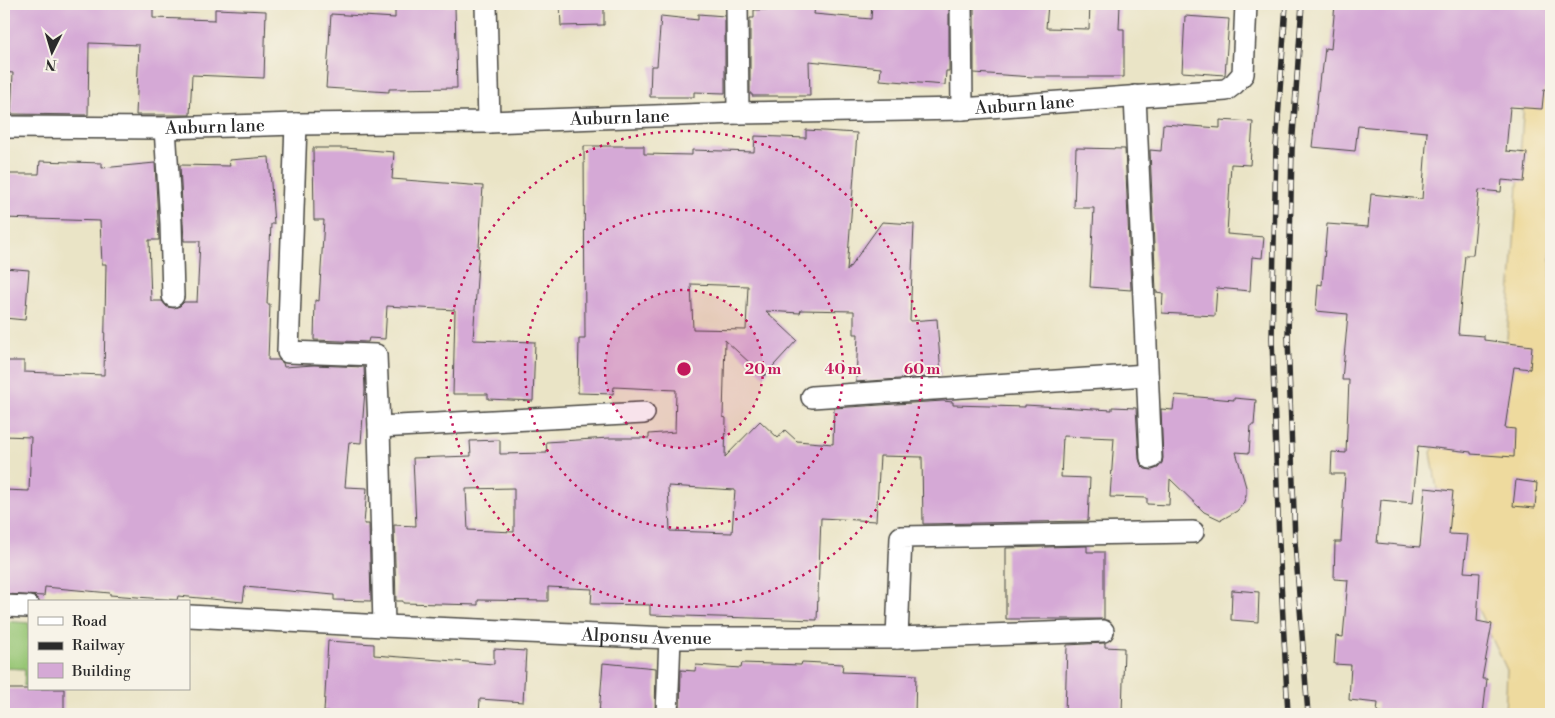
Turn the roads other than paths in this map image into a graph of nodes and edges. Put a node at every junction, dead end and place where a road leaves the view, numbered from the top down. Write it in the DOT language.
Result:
graph roads {
  1 [pos="486,4"];
  2 [pos="737,4"];
  3 [pos="961,4"];
  4 [pos="1246,4"];
  5 [pos="1135,96"];
  6 [pos="962,108"];
  7 [pos="738,113"];
  8 [pos="489,122"];
  9 [pos="296,124"];
  10 [pos="4,127"];
  11 [pos="165,128"];
  12 [pos="173,296"];
  13 [pos="1147,375"];
  14 [pos="812,397"];
  15 [pos="644,414"];
  16 [pos="379,427"];
  17 [pos="1151,458"];
  18 [pos="1193,532"];
  19 [pos="4,606"];
  20 [pos="28,607"];
  21 [pos="190,616"];
  22 [pos="384,626"];
  23 [pos="1103,631"];
  24 [pos="670,638"];
  25 [pos="897,638"];
  26 [pos="667,714"];
  1 -- 8 [label="street"];
  2 -- 7 [label="street"];
  3 -- 6 [label="street"];
  4 -- 5 [label="street, Auburn lane"];
  5 -- 6 [label="street, Auburn lane"];
  5 -- 13 [label="street"];
  6 -- 7 [label="street, Auburn lane"];
  7 -- 8 [label="street, Auburn lane"];
  8 -- 9 [label="street, Auburn lane"];
  9 -- 11 [label="street, Auburn lane"];
  9 -- 16 [label="street"];
  10 -- 11 [label="street, Auburn lane"];
  11 -- 12 [label="street"];
  13 -- 14 [label="street"];
  13 -- 17 [label="street"];
  15 -- 16 [label="street"];
  16 -- 22 [label="street"];
  18 -- 25 [label="street"];
  19 -- 20 [label="street"];
  21 -- 22 [label="street, Alponsu Avenue"];
  22 -- 24 [label="street, Alponsu Avenue"];
  23 -- 25 [label="street, Alponsu Avenue"];
  24 -- 25 [label="street, Alponsu Avenue"];
  24 -- 26 [label="street"];
}
